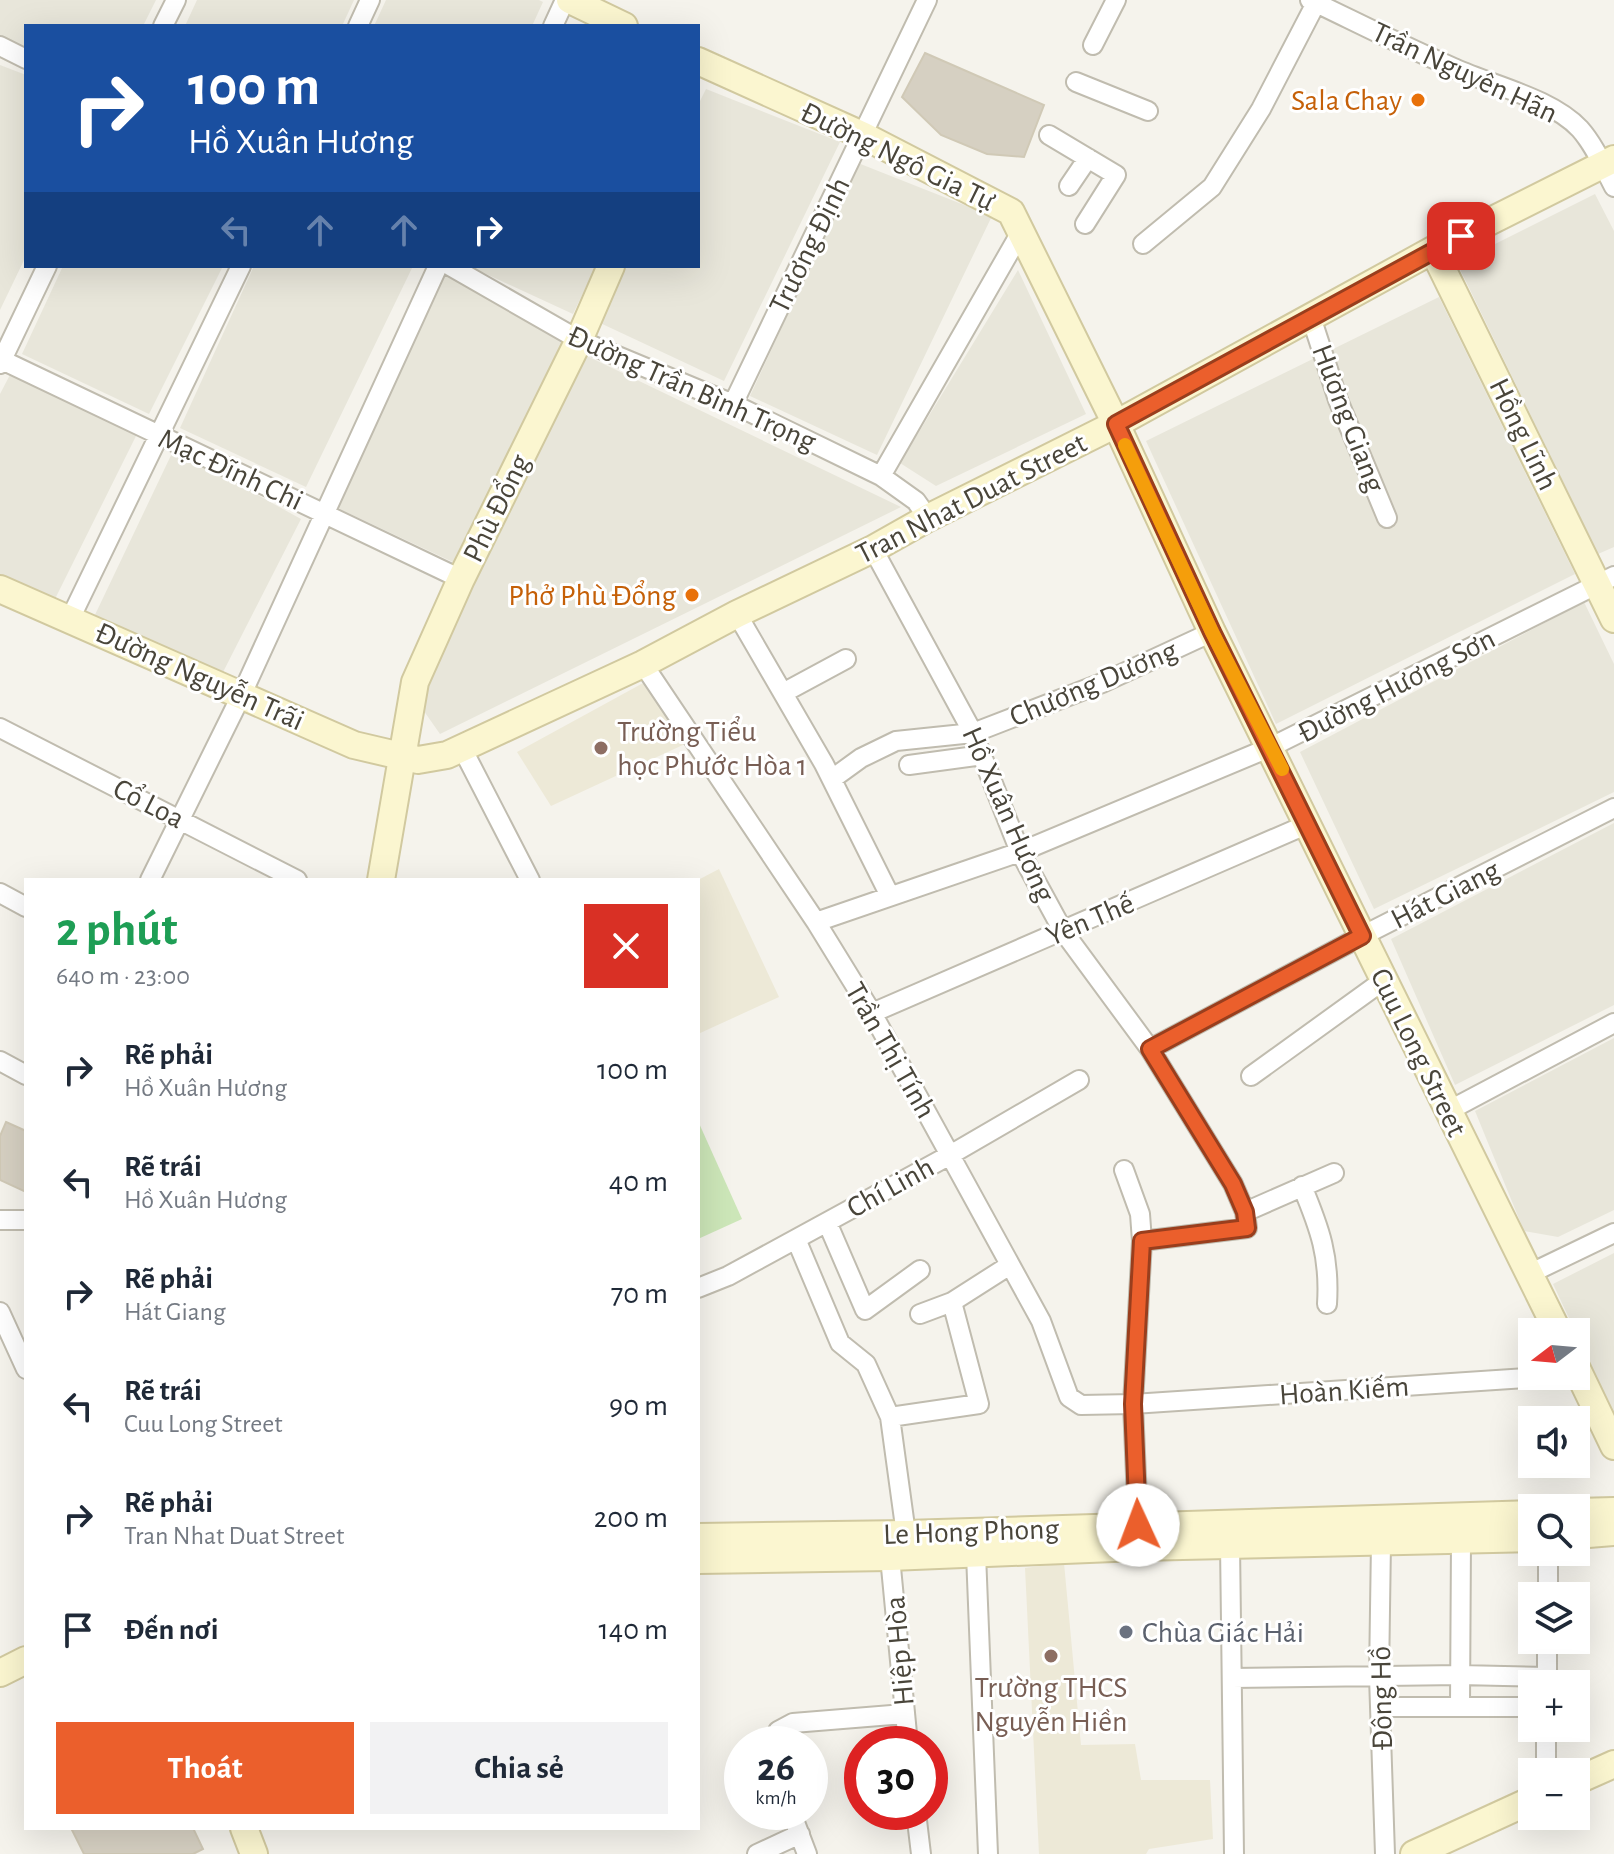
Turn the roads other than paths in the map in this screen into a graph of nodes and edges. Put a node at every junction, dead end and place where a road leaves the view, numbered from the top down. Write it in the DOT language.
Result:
graph roads {
  1 [pos="176,0"];
  2 [pos="370,0"];
  3 [pos="568,0"];
  4 [pos="927,0"];
  5 [pos="1116,0"];
  6 [pos="1313,1"];
  7 [pos="164,24"];
  8 [pos="359,24"];
  9 [pos="554,24"];
  10 [pos="620,24"];
  11 [pos="1093,45"];
  12 [pos="0,46"];
  13 [pos="24,58"];
  14 [pos="700,64"];
  15 [pos="1076,82"];
  16 [pos="1148,111"];
  17 [pos="862,135"];
  18 [pos="1049,135"];
  19 [pos="1088,158"];
  20 [pos="1610,170"];
  21 [pos="1069,186"];
  22 [pos="1085,224"];
  23 [pos="1021,232"];
  24 [pos="1143,244"];
  25 [pos="1433,250"];
  26 [pos="46,268"];
  27 [pos="240,268"];
  28 [pos="437,268"];
  29 [pos="453,268"];
  30 [pos="610,268"];
  31 [pos="1311,317"];
  32 [pos="579,340"];
  33 [pos="1,361"];
  34 [pos="733,404"];
  35 [pos="1116,424"];
  36 [pos="159,435"];
  37 [pos="881,476"];
  38 [pos="326,514"];
  39 [pos="928,518"];
  40 [pos="1387,518"];
  41 [pos="873,549"];
  42 [pos="461,579"];
  43 [pos="1606,581"];
  44 [pos="0,589"];
  45 [pos="737,614"];
  46 [pos="70,619"];
  47 [pos="1614,619"];
  48 [pos="1212,632"];
  49 [pos="846,659"];
  50 [pos="643,664"];
  51 [pos="783,693"];
  52 [pos="241,696"];
  53 [pos="0,728"];
  54 [pos="973,733"];
  55 [pos="1271,747"];
  56 [pos="463,750"];
  57 [pos="983,755"];
  58 [pos="401,758"];
  59 [pos="909,765"];
  60 [pos="832,779"];
  61 [pos="1614,808"];
  62 [pos="180,818"];
  63 [pos="1308,824"];
  64 [pos="1020,852"];
  65 [pos="151,878"];
  66 [pos="293,878"];
  67 [pos="381,878"];
  68 [pos="529,878"];
  69 [pos="0,893"];
  70 [pos="890,896"];
  71 [pos="24,906"];
  72 [pos="816,922"];
  73 [pos="1063,931"];
  74 [pos="1362,936"];
  75 [pos="1384,980"];
  76 [pos="872,1013"];
  77 [pos="1614,1023"];
  78 [pos="1150,1049"];
  79 [pos="0,1061"];
  80 [pos="24,1074"];
  81 [pos="1251,1076"];
  82 [pos="1079,1080"];
  83 [pos="1448,1111"];
  84 [pos="950,1155"];
  85 [pos="1124,1170"];
  86 [pos="1334,1173"];
  87 [pos="1302,1186"];
  88 [pos="1245,1212"];
  89 [pos="0,1220"];
  90 [pos="24,1220"];
  91 [pos="827,1222"];
  92 [pos="1614,1233"];
  93 [pos="796,1239"];
  94 [pos="1142,1241"];
  95 [pos="1010,1265"];
  96 [pos="920,1270"];
  97 [pos="1529,1274"];
  98 [pos="700,1287"];
  99 [pos="952,1302"];
  100 [pos="1327,1304"];
  101 [pos="0,1312"];
  102 [pos="920,1314"];
  103 [pos="1551,1318"];
  104 [pos="24,1365"];
  105 [pos="1518,1377"];
  106 [pos="1582,1390"];
  107 [pos="1133,1404"];
  108 [pos="890,1417"];
  109 [pos="1614,1446"];
  110 [pos="1614,1511"];
  111 [pos="1590,1512"];
  112 [pos="1518,1515"];
  113 [pos="1614,1532"];
  114 [pos="906,1534"];
  115 [pos="1590,1534"];
  116 [pos="1138,1536"];
  117 [pos="700,1537"];
  118 [pos="1220,1538"];
  119 [pos="1518,1538"];
  120 [pos="1461,1540"];
  121 [pos="1381,1542"];
  122 [pos="976,1554"];
  123 [pos="890,1557"];
  124 [pos="700,1560"];
  125 [pos="24,1642"];
  126 [pos="0,1654"];
  127 [pos="24,1661"];
  128 [pos="0,1673"];
  129 [pos="1460,1675"];
  130 [pos="1379,1677"];
  131 [pos="1232,1678"];
  132 [pos="1518,1679"];
  133 [pos="1460,1705"];
  134 [pos="1380,1707"];
  135 [pos="1518,1707"];
  136 [pos="904,1714"];
  137 [pos="787,1726"];
  138 [pos="906,1726"];
  139 [pos="1614,1764"];
  140 [pos="1590,1775"];
  141 [pos="1518,1806"];
  142 [pos="245,1830"];
  143 [pos="798,1830"];
  144 [pos="918,1830"];
  145 [pos="800,1834"];
  146 [pos="254,1854"];
  147 [pos="757,1854"];
  148 [pos="807,1854"];
  149 [pos="921,1854"];
  150 [pos="988,1854"];
  151 [pos="1234,1854"];
  152 [pos="1385,1854"];
  153 [pos="1414,1854"];
  1 -- 7 [label="street"];
  2 -- 8 [label="street"];
  3 -- 9 [label="street"];
  3 -- 10 [label="street"];
  4 -- 17 [label="street, Trương Định"];
  5 -- 11 [label="street"];
  6 -- 20 [label="street, Trần Nguyên Hãn"];
  6 -- 24 [label="street"];
  12 -- 13 [label="street"];
  14 -- 17 [label="street, Đường Ngô Gia Tự"];
  15 -- 16 [label="street"];
  17 -- 23 [label="street, Đường Ngô Gia Tự"];
  17 -- 34 [label="street, Trương Định"];
  18 -- 19 [label="street"];
  19 -- 21 [label="street"];
  19 -- 22 [label="street"];
  20 -- 25 [label="street, Tran Nhat Duat Street"];
  23 -- 35 [label="street, Đường Ngô Gia Tự"];
  23 -- 37 [label="street"];
  25 -- 31 [label="street, Tran Nhat Duat Street"];
  25 -- 43 [label="street, Hồng Lĩnh"];
  26 -- 33 [label="street"];
  27 -- 36 [label="street"];
  28 -- 38 [label="street"];
  29 -- 32 [label="street, Đường Trần Bình Trọng"];
  30 -- 32 [label="street, Phù Đổng"];
  31 -- 35 [label="street, Tran Nhat Duat Street"];
  31 -- 40 [label="street, Hương Giang"];
  32 -- 34 [label="street, Đường Trần Bình Trọng"];
  32 -- 42 [label="street, Phù Đổng"];
  33 -- 36 [label="street, Mạc Đĩnh Chi"];
  34 -- 37 [label="street, Đường Trần Bình Trọng"];
  35 -- 39 [label="street, Tran Nhat Duat Street"];
  35 -- 48 [label="street, Cuu Long Street"];
  36 -- 38 [label="street, Mạc Đĩnh Chi"];
  36 -- 46 [label="street"];
  37 -- 39 [label="street, Đường Trần Bình Trọng"];
  38 -- 42 [label="street, Mạc Đĩnh Chi"];
  38 -- 52 [label="street"];
  39 -- 41 [label="street, Tran Nhat Duat Street"];
  41 -- 45 [label="street, Tran Nhat Duat Street"];
  41 -- 54 [label="street, Hồ Xuân Hương"];
  42 -- 58 [label="street, Phù Đổng"];
  43 -- 47 [label="street, Hồng Lĩnh"];
  43 -- 55 [label="street, Đường Hương Sơn"];
  44 -- 46 [label="street, Đường Nguyễn Trãi"];
  45 -- 50 [label="street, Tran Nhat Duat Street"];
  45 -- 51 [label="street"];
  46 -- 52 [label="street, Đường Nguyễn Trãi"];
  48 -- 54 [label="street, Chương Dương"];
  48 -- 55 [label="street, Cuu Long Street"];
  49 -- 51 [label="street"];
  50 -- 56 [label="street, Tran Nhat Duat Street"];
  50 -- 72 [label="street, Trần Thị Tính"];
  51 -- 60 [label="street"];
  52 -- 58 [label="street, Đường Nguyễn Trãi"];
  52 -- 62 [label="street"];
  53 -- 62 [label="street, Cổ Loa"];
  54 -- 57 [label="street, Hồ Xuân Hương"];
  54 -- 60 [label="street, Chương Dương"];
  55 -- 63 [label="street, Cuu Long Street"];
  55 -- 64 [label="street, Đường Hương Sơn"];
  56 -- 58 [label="street, Tran Nhat Duat Street"];
  56 -- 68 [label="street"];
  57 -- 59 [label="street"];
  57 -- 64 [label="street, Hồ Xuân Hương"];
  58 -- 67 [label="street, Phù Đổng"];
  60 -- 70 [label="street"];
  61 -- 74 [label="street, Hát Giang"];
  62 -- 65 [label="street"];
  62 -- 66 [label="street, Cổ Loa"];
  63 -- 73 [label="street, Yên Thế"];
  63 -- 74 [label="street, Cuu Long Street"];
  64 -- 70 [label="street, Đường Hương Sơn"];
  64 -- 73 [label="street, Hồ Xuân Hương"];
  69 -- 71 [label="street"];
  70 -- 72 [label="street, Đường Hương Sơn"];
  72 -- 76 [label="street, Trần Thị Tính"];
  73 -- 76 [label="street, Yên Thế"];
  73 -- 78 [label="street, Hồ Xuân Hương"];
  74 -- 75 [label="street, Cuu Long Street"];
  74 -- 78 [label="street, Hát Giang"];
  75 -- 81 [label="street"];
  75 -- 83 [label="street, Cuu Long Street"];
  76 -- 84 [label="street, Trần Thị Tính"];
  77 -- 83 [label="street"];
  78 -- 88 [label="street, Hồ Xuân Hương"];
  79 -- 80 [label="street"];
  82 -- 84 [label="street, Chí Linh"];
  83 -- 97 [label="street, Cuu Long Street"];
  84 -- 91 [label="street, Chí Linh"];
  84 -- 95 [label="street, Trần Thị Tính"];
  85 -- 94 [label="street"];
  86 -- 87 [label="street"];
  87 -- 88 [label="street"];
  87 -- 100 [label="street"];
  88 -- 94 [label="street"];
  89 -- 90 [label="street"];
  91 -- 93 [label="street, Chí Linh"];
  91 -- 96 [label="street"];
  92 -- 97 [label="street"];
  93 -- 98 [label="street, Chí Linh"];
  93 -- 108 [label="street"];
  94 -- 107 [label="street"];
  95 -- 99 [label="street"];
  95 -- 107 [label="street, Trần Thị Tính"];
  97 -- 103 [label="street, Cuu Long Street"];
  99 -- 102 [label="street"];
  99 -- 108 [label="street"];
  101 -- 104 [label="street"];
  105 -- 107 [label="street, Hoàn Kiếm"];
  106 -- 109 [label="street"];
  107 -- 116 [label="street"];
  108 -- 114 [label="street"];
  110 -- 111 [label="street"];
  112 -- 118 [label="street, Le Hong Phong"];
  113 -- 115 [label="street"];
  114 -- 116 [label="street, Le Hong Phong"];
  114 -- 117 [label="street, Le Hong Phong"];
  116 -- 118 [label="street, Le Hong Phong"];
  116 -- 122 [label="street, Le Hong Phong"];
  118 -- 121 [label="street, Le Hong Phong"];
  118 -- 131 [label="street"];
  119 -- 120 [label="street, Le Hong Phong"];
  120 -- 121 [label="street, Le Hong Phong"];
  120 -- 129 [label="street"];
  121 -- 130 [label="street, Đông Hồ"];
  122 -- 123 [label="street, Le Hong Phong"];
  122 -- 150 [label="street"];
  123 -- 124 [label="street, Le Hong Phong"];
  123 -- 136 [label="street, Hiệp Hòa"];
  125 -- 126 [label="street"];
  127 -- 128 [label="street"];
  129 -- 130 [label="street"];
  129 -- 132 [label="street"];
  129 -- 133 [label="street"];
  130 -- 131 [label="street"];
  130 -- 134 [label="street, Đông Hồ"];
  131 -- 151 [label="street"];
  133 -- 134 [label="street"];
  133 -- 135 [label="street"];
  134 -- 152 [label="street, Đông Hồ"];
  136 -- 137 [label="street"];
  136 -- 138 [label="street, Hiệp Hòa"];
  139 -- 140 [label="street"];
  141 -- 153 [label="street"];
  142 -- 146 [label="street"];
  143 -- 145 [label="street"];
  144 -- 149 [label="street"];
  145 -- 147 [label="street"];
  145 -- 148 [label="street"];
}
